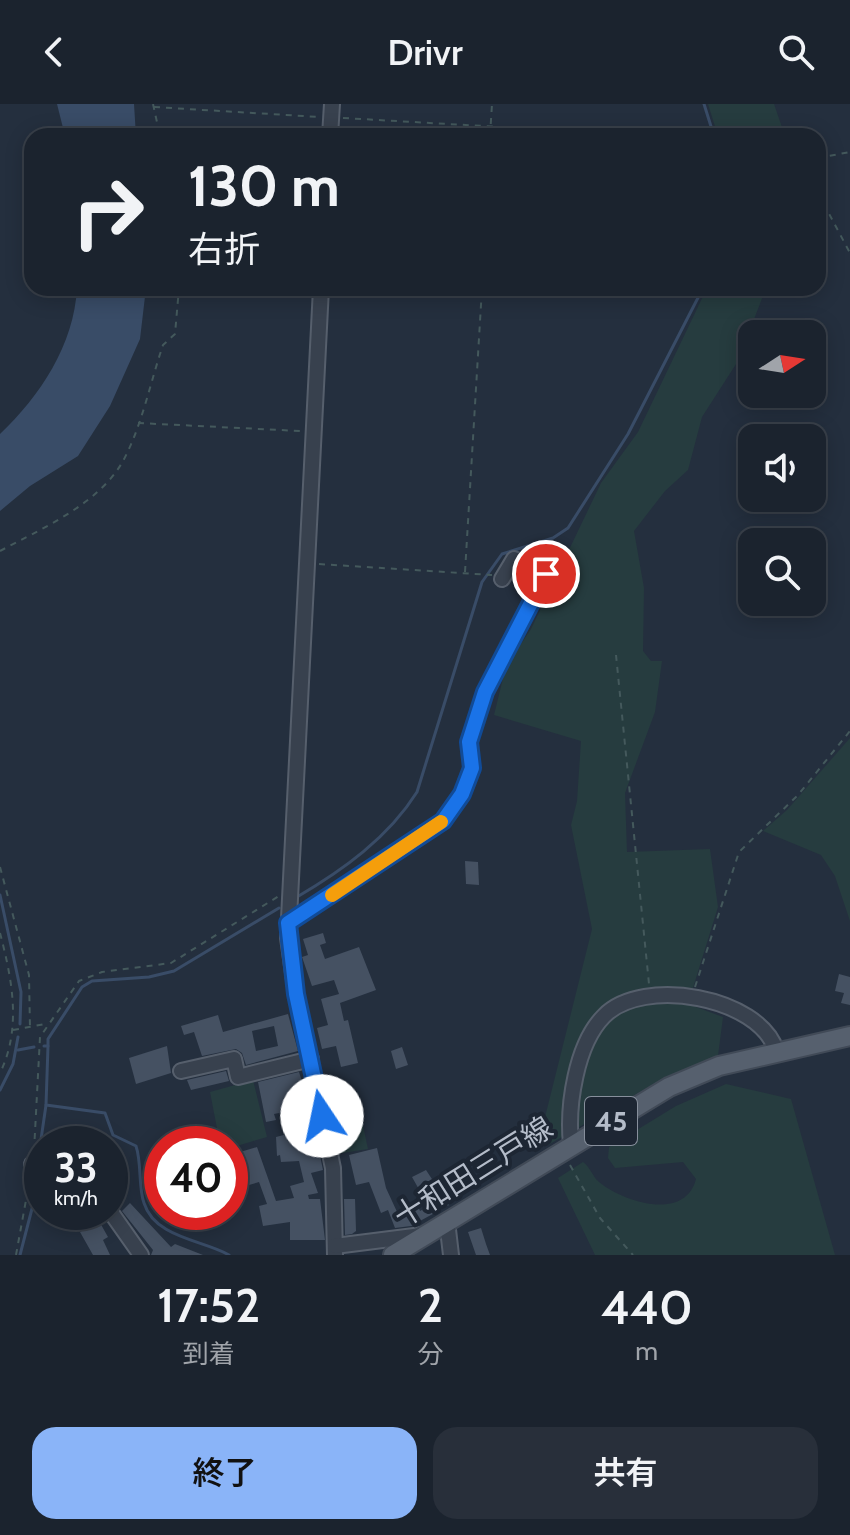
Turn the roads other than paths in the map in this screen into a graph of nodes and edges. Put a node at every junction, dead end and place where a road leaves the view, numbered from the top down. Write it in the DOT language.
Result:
graph roads {
  1 [pos="321,296"];
  2 [pos="497,577"];
  3 [pos="288,923"];
  4 [pos="850,1036"];
  5 [pos="776,1050"];
  6 [pos="311,1059"];
  7 [pos="181,1071"];
  8 [pos="567,1148"];
  9 [pos="447,1221"];
  10 [pos="123,1230"];
  11 [pos="425,1235"];
  12 [pos="335,1250"];
  13 [pos="141,1255"];
  14 [pos="393,1255"];
  15 [pos="451,1255"];
  1 -- 3 [label="street"];
  2 -- 3 [label="street"];
  3 -- 6 [label="street"];
  4 -- 5 [label="main road, 十和田三戸線 / 45"];
  5 -- 8 [label="main road, 十和田三戸線 / 45"];
  5 -- 8 [label="street"];
  6 -- 7 [label="street"];
  6 -- 12 [label="street"];
  8 -- 9 [label="main road, 十和田三戸線 / 45"];
  9 -- 11 [label="main road, 十和田三戸線 / 45"];
  9 -- 15 [label="street"];
  10 -- 13 [label="street"];
  11 -- 12 [label="street"];
  11 -- 14 [label="main road, 十和田三戸線 / 45"];
}
